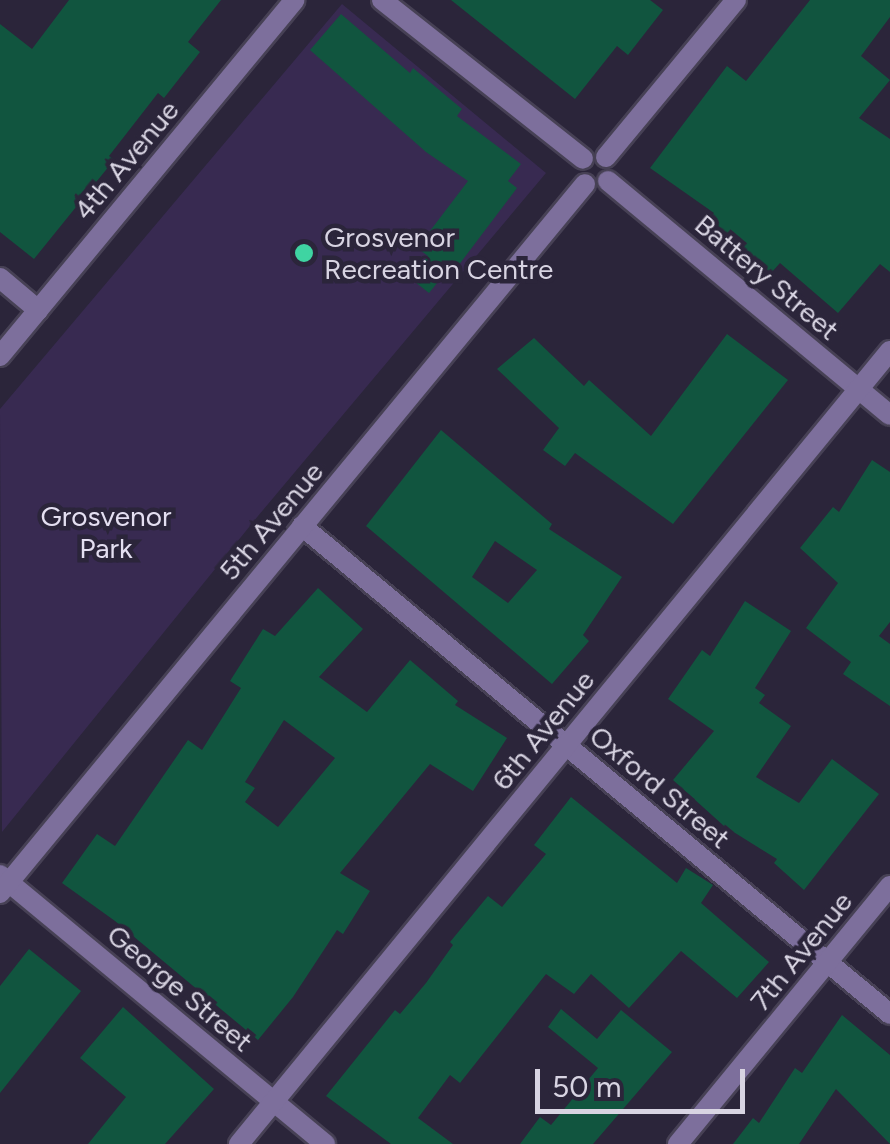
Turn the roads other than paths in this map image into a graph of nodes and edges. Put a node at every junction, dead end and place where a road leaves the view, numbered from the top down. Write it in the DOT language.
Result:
graph roads {
  1 [pos="295,0"];
  2 [pos="382,0"];
  3 [pos="736,0"];
  4 [pos="606,158"];
  5 [pos="582,160"];
  6 [pos="608,182"];
  7 [pos="584,184"];
  8 [pos="0,278"];
  9 [pos="38,310"];
  10 [pos="890,352"];
  11 [pos="0,356"];
  12 [pos="859,389"];
  13 [pos="890,415"];
  14 [pos="302,526"];
  15 [pos="567,745"];
  16 [pos="3,884"];
  17 [pos="890,886"];
  18 [pos="827,962"];
  19 [pos="890,1014"];
  20 [pos="274,1102"];
  21 [pos="239,1144"];
  22 [pos="325,1144"];
  23 [pos="678,1144"];
  1 -- 9 [label="street, 4th Avenue"];
  2 -- 5 [label="street"];
  3 -- 4 [label="street"];
  4 -- 5 [label="street"];
  4 -- 6 [label="street"];
  5 -- 7 [label="street"];
  6 -- 7 [label="street"];
  6 -- 12 [label="street, Battery Street"];
  7 -- 14 [label="street, 5th Avenue"];
  8 -- 9 [label="street"];
  9 -- 11 [label="street, 4th Avenue"];
  10 -- 12 [label="street, 6th Avenue"];
  12 -- 13 [label="street, Battery Street"];
  12 -- 15 [label="street, 6th Avenue"];
  14 -- 15 [label="street, Oxford Street"];
  14 -- 16 [label="street, 5th Avenue"];
  15 -- 18 [label="street, Oxford Street"];
  15 -- 20 [label="street, 6th Avenue"];
  16 -- 20 [label="street, George Street"];
  17 -- 18 [label="street, 7th Avenue"];
  18 -- 19 [label="street, Oxford Street"];
  18 -- 23 [label="street, 7th Avenue"];
  20 -- 21 [label="street, 6th Avenue"];
  20 -- 22 [label="street, George Street"];
}
